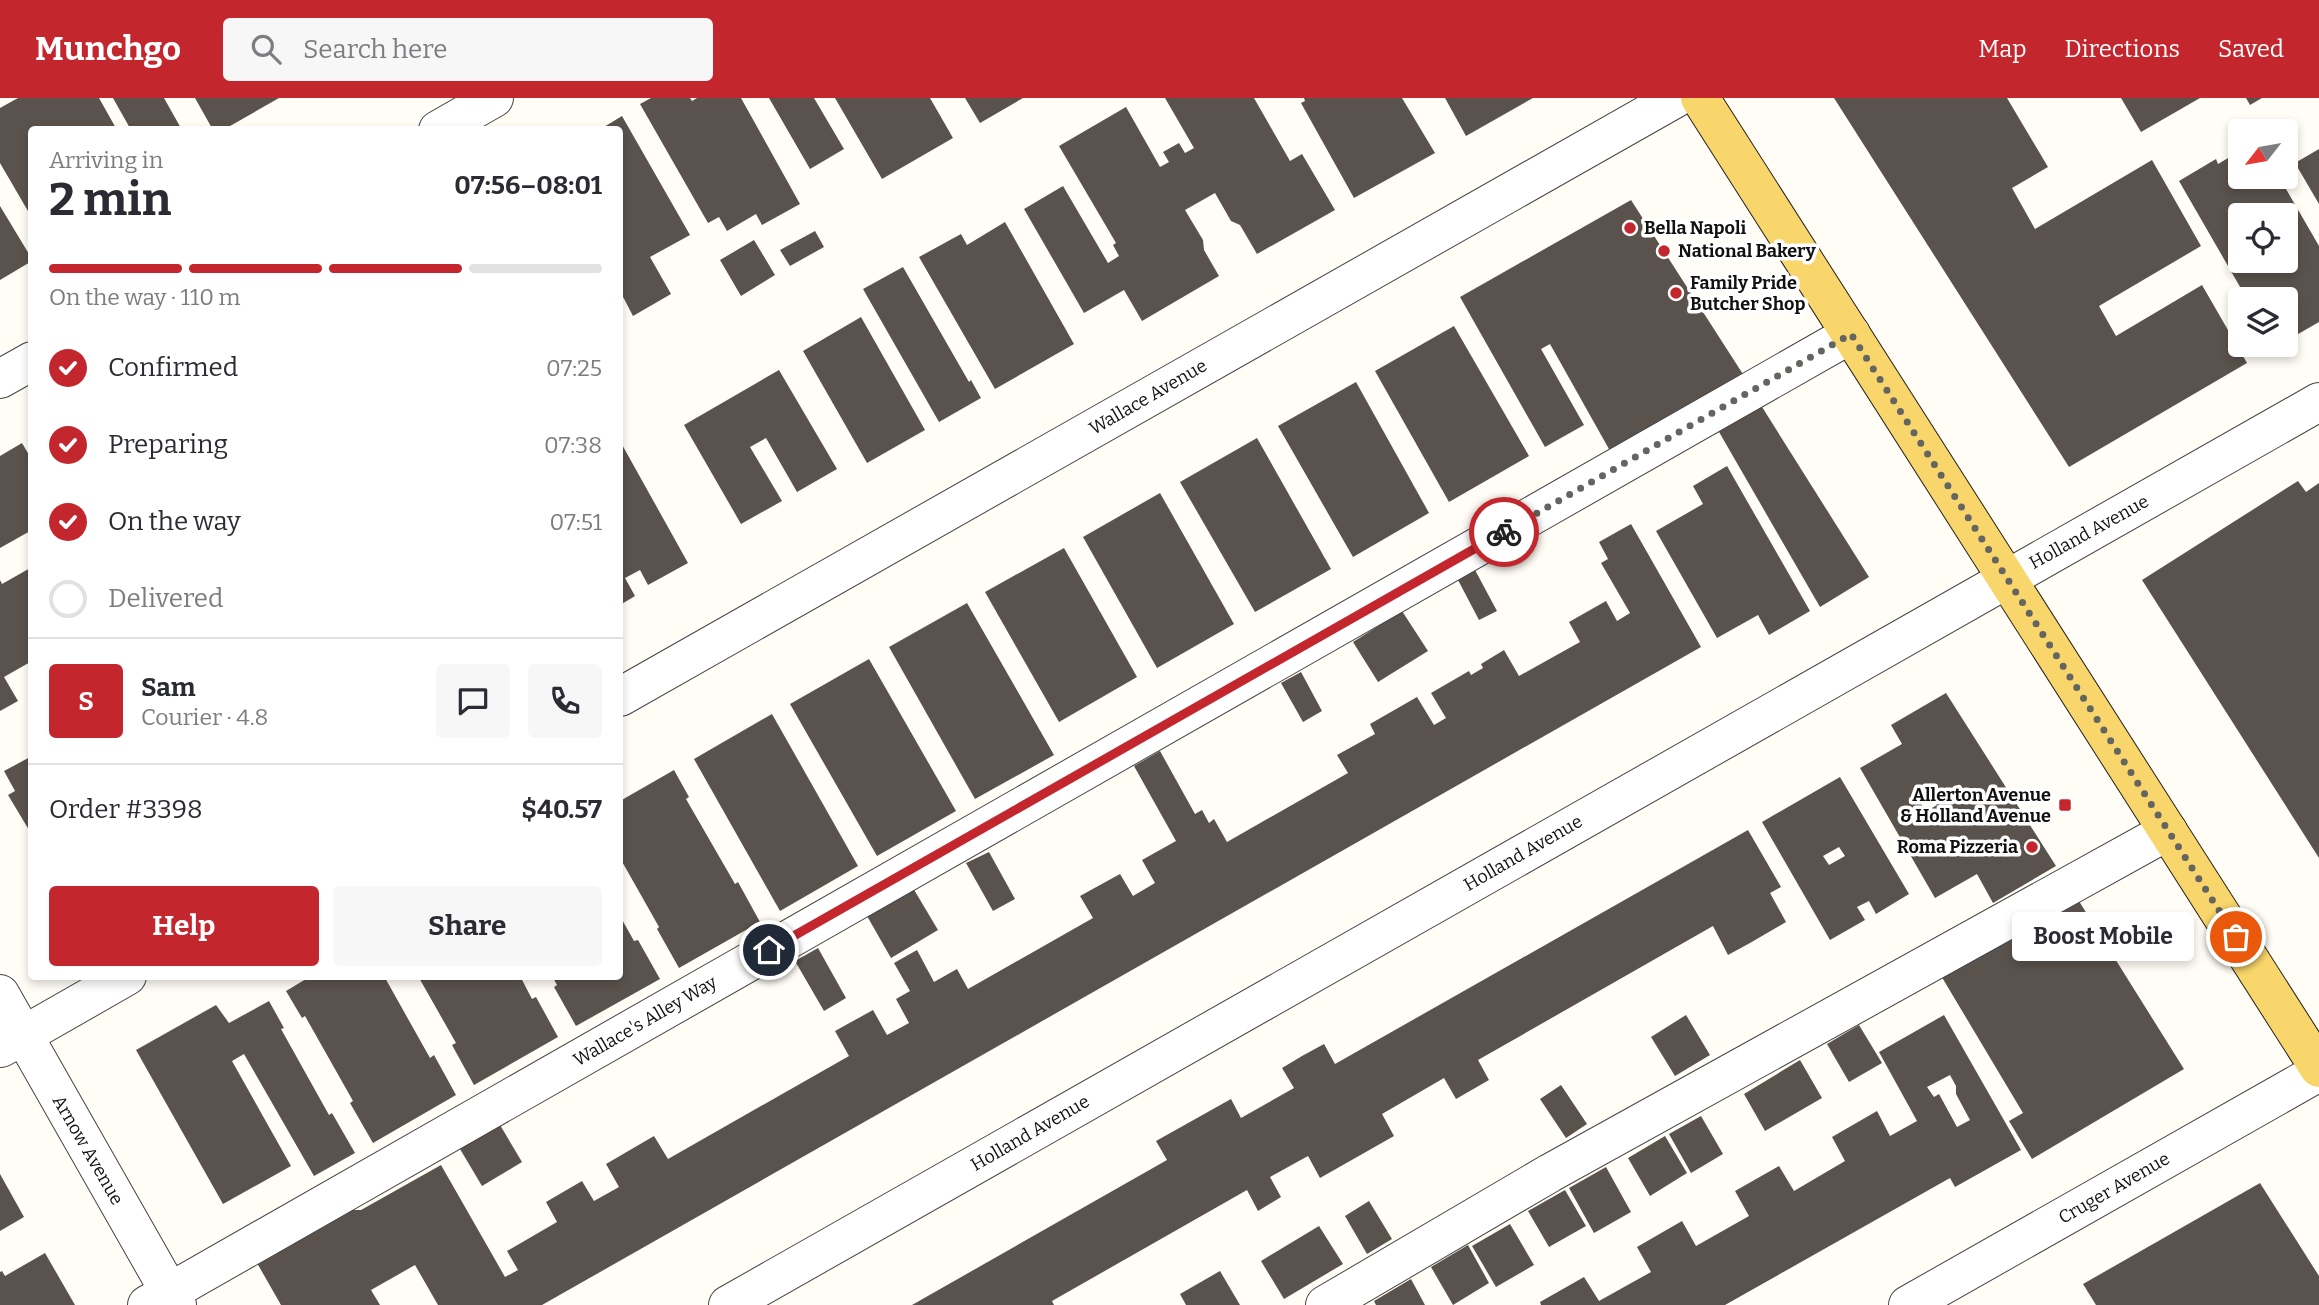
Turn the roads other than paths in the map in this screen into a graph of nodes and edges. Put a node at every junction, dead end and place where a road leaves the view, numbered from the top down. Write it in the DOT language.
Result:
graph roads {
  1 [pos="494,98"];
  2 [pos="1676,98"];
  3 [pos="1700,98"];
  4 [pos="446,126"];
  5 [pos="1851,334"];
  6 [pos="28,363"];
  7 [pos="0,379"];
  8 [pos="2319,402"];
  9 [pos="2007,579"];
  10 [pos="623,695"];
  11 [pos="2168,831"];
  12 [pos="120,980"];
  13 [pos="0,994"];
  14 [pos="12,1042"];
  15 [pos="2319,1070"];
  16 [pos="164,1300"];
  17 [pos="727,1305"];
  18 [pos="1325,1305"];
  19 [pos="1908,1305"];
  1 -- 4 [label="street"];
  2 -- 10 [label="street, Wallace Avenue"];
  3 -- 5 [label="main road"];
  5 -- 9 [label="main road"];
  5 -- 16 [label="street, Wallace's Alley Way"];
  6 -- 7 [label="street"];
  8 -- 9 [label="street, Holland Avenue"];
  9 -- 11 [label="main road"];
  9 -- 17 [label="street, Holland Avenue"];
  11 -- 15 [label="main road"];
  11 -- 18 [label="street"];
  12 -- 14 [label="street"];
  13 -- 14 [label="street, Arnow Avenue"];
  14 -- 16 [label="street, Arnow Avenue"];
  15 -- 19 [label="street, Cruger Avenue"];
}
